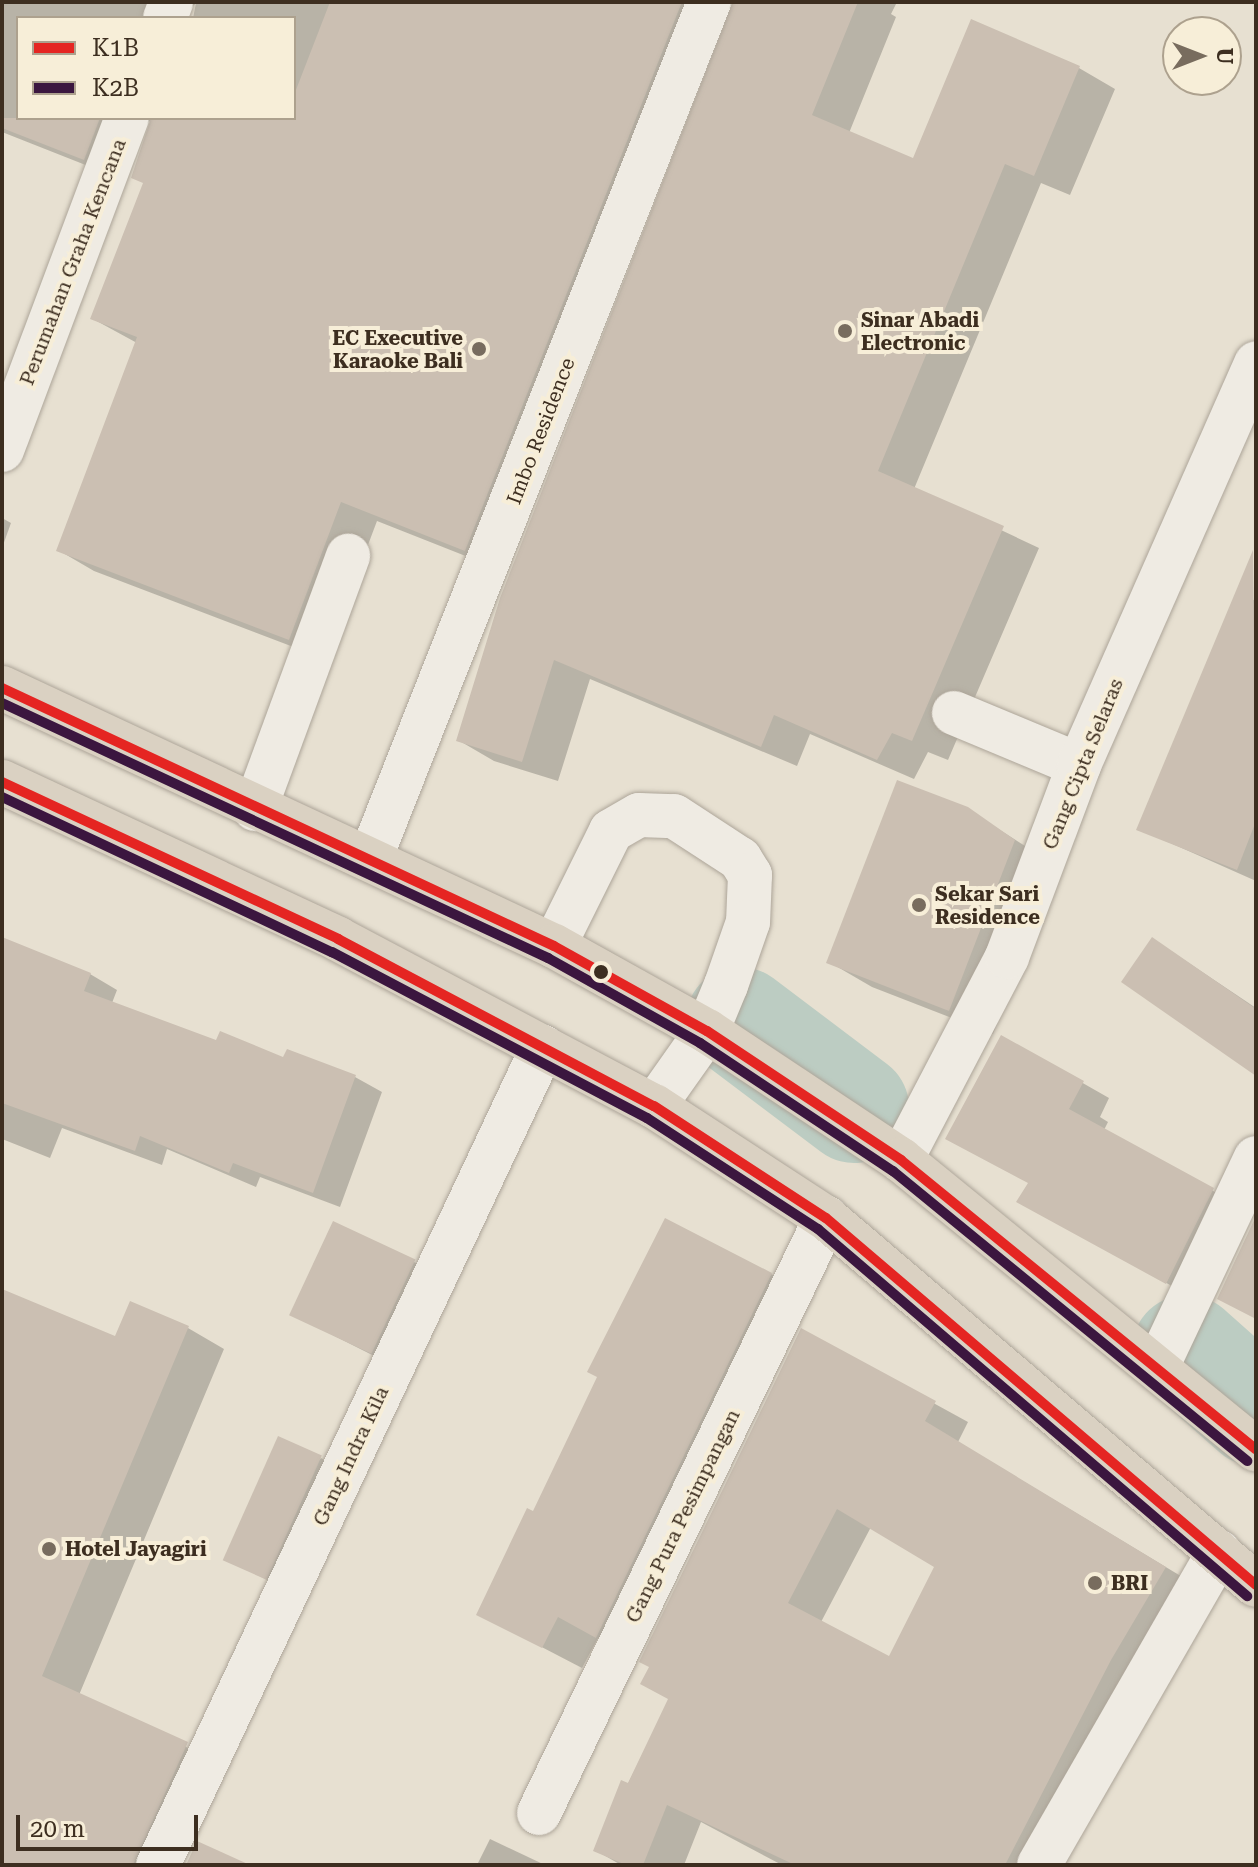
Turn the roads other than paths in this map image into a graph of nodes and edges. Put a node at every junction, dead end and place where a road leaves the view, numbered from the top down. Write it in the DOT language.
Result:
graph roads {
  1 [pos="709,2"];
  2 [pos="126,120"];
  3 [pos="1256,363"];
  4 [pos="2,450"];
  5 [pos="348,556"];
  6 [pos="2,688"];
  7 [pos="954,713"];
  8 [pos="1079,765"];
  9 [pos="2,782"];
  10 [pos="255,809"];
  11 [pos="370,859"];
  12 [pos="554,946"];
  13 [pos="707,1031"];
  14 [pos="543,1047"];
  15 [pos="654,1106"];
  16 [pos="1256,1158"];
  17 [pos="901,1160"];
  18 [pos="826,1218"];
  19 [pos="1157,1367"];
  20 [pos="1256,1450"];
  21 [pos="1219,1552"];
  22 [pos="1256,1585"];
  23 [pos="539,1813"];
  24 [pos="158,1865"];
  25 [pos="1039,1865"];
  1 -- 11 [label="street, Imbo Residence"];
  2 -- 4 [label="street, Perumahan Graha Kencana"];
  3 -- 8 [label="street, Gang Cipta Selaras"];
  5 -- 10 [label="street"];
  6 -- 10 [label="highway"];
  7 -- 8 [label="street"];
  8 -- 17 [label="street, Gang Cipta Selaras"];
  9 -- 14 [label="highway"];
  10 -- 11 [label="highway"];
  11 -- 12 [label="highway"];
  12 -- 13 [label="highway"];
  12 -- 13 [label="street"];
  13 -- 15 [label="street"];
  13 -- 17 [label="highway"];
  14 -- 15 [label="highway"];
  14 -- 24 [label="street, Gang Indra Kila"];
  15 -- 18 [label="highway"];
  16 -- 19 [label="street"];
  17 -- 19 [label="highway"];
  18 -- 21 [label="highway"];
  18 -- 23 [label="street, Gang Pura Pesimpangan"];
  19 -- 20 [label="highway"];
  21 -- 22 [label="highway"];
  21 -- 25 [label="street"];
}
